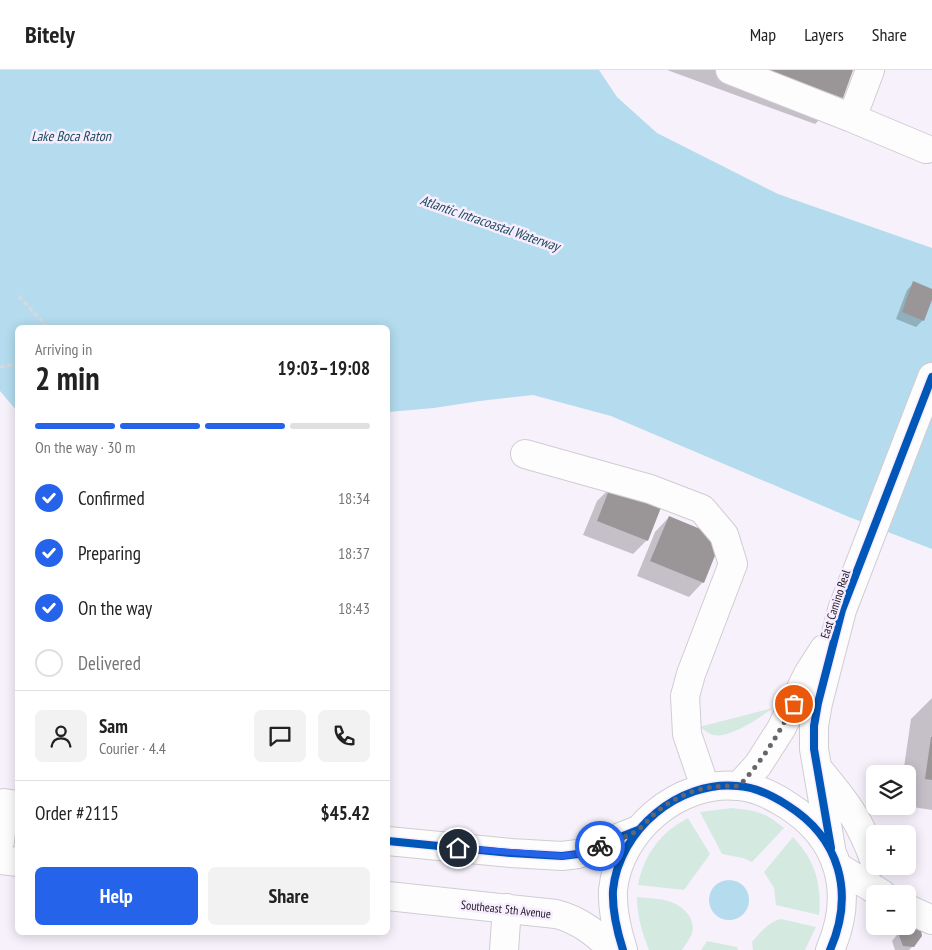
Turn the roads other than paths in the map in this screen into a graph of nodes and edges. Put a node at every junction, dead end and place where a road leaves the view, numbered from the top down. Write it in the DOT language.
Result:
graph roads {
  1 [pos="730,70"];
  2 [pos="870,70"];
  3 [pos="852,118"];
  4 [pos="926,149"];
  5 [pos="932,377"];
  6 [pos="525,454"];
  7 [pos="837,629"];
  8 [pos="818,770"];
  9 [pos="739,786"];
  10 [pos="705,787"];
  11 [pos="11,804"];
  12 [pos="638,830"];
  13 [pos="866,839"];
  14 [pos="390,840"];
  15 [pos="0,841"];
  16 [pos="835,858"];
  17 [pos="0,860"];
  18 [pos="15,862"];
  19 [pos="871,885"];
  20 [pos="390,896"];
  21 [pos="508,908"];
  22 [pos="916,913"];
  23 [pos="932,920"];
  24 [pos="504,950"];
  25 [pos="614,950"];
  26 [pos="623,950"];
  27 [pos="830,950"];
  1 -- 3 [label="street"];
  2 -- 3 [label="street"];
  3 -- 4 [label="street"];
  5 -- 7 [label="street, East Camino Real"];
  6 -- 10 [label="street"];
  7 -- 8 [label="street, East Camino Real"];
  7 -- 9 [label="street, East Camino Real"];
  8 -- 13 [label="street"];
  8 -- 16 [label="street, East Camino Real"];
  9 -- 10 [label="street"];
  9 -- 16 [label="street"];
  10 -- 12 [label="street"];
  11 -- 15 [label="street"];
  12 -- 14 [label="street"];
  12 -- 26 [label="street"];
  16 -- 19 [label="street"];
  16 -- 27 [label="street, East Camino Real"];
  17 -- 18 [label="street"];
  20 -- 21 [label="street, Southeast 5th Avenue"];
  21 -- 24 [label="street"];
  21 -- 25 [label="street, Southeast 5th Avenue"];
  22 -- 23 [label="street"];
}
